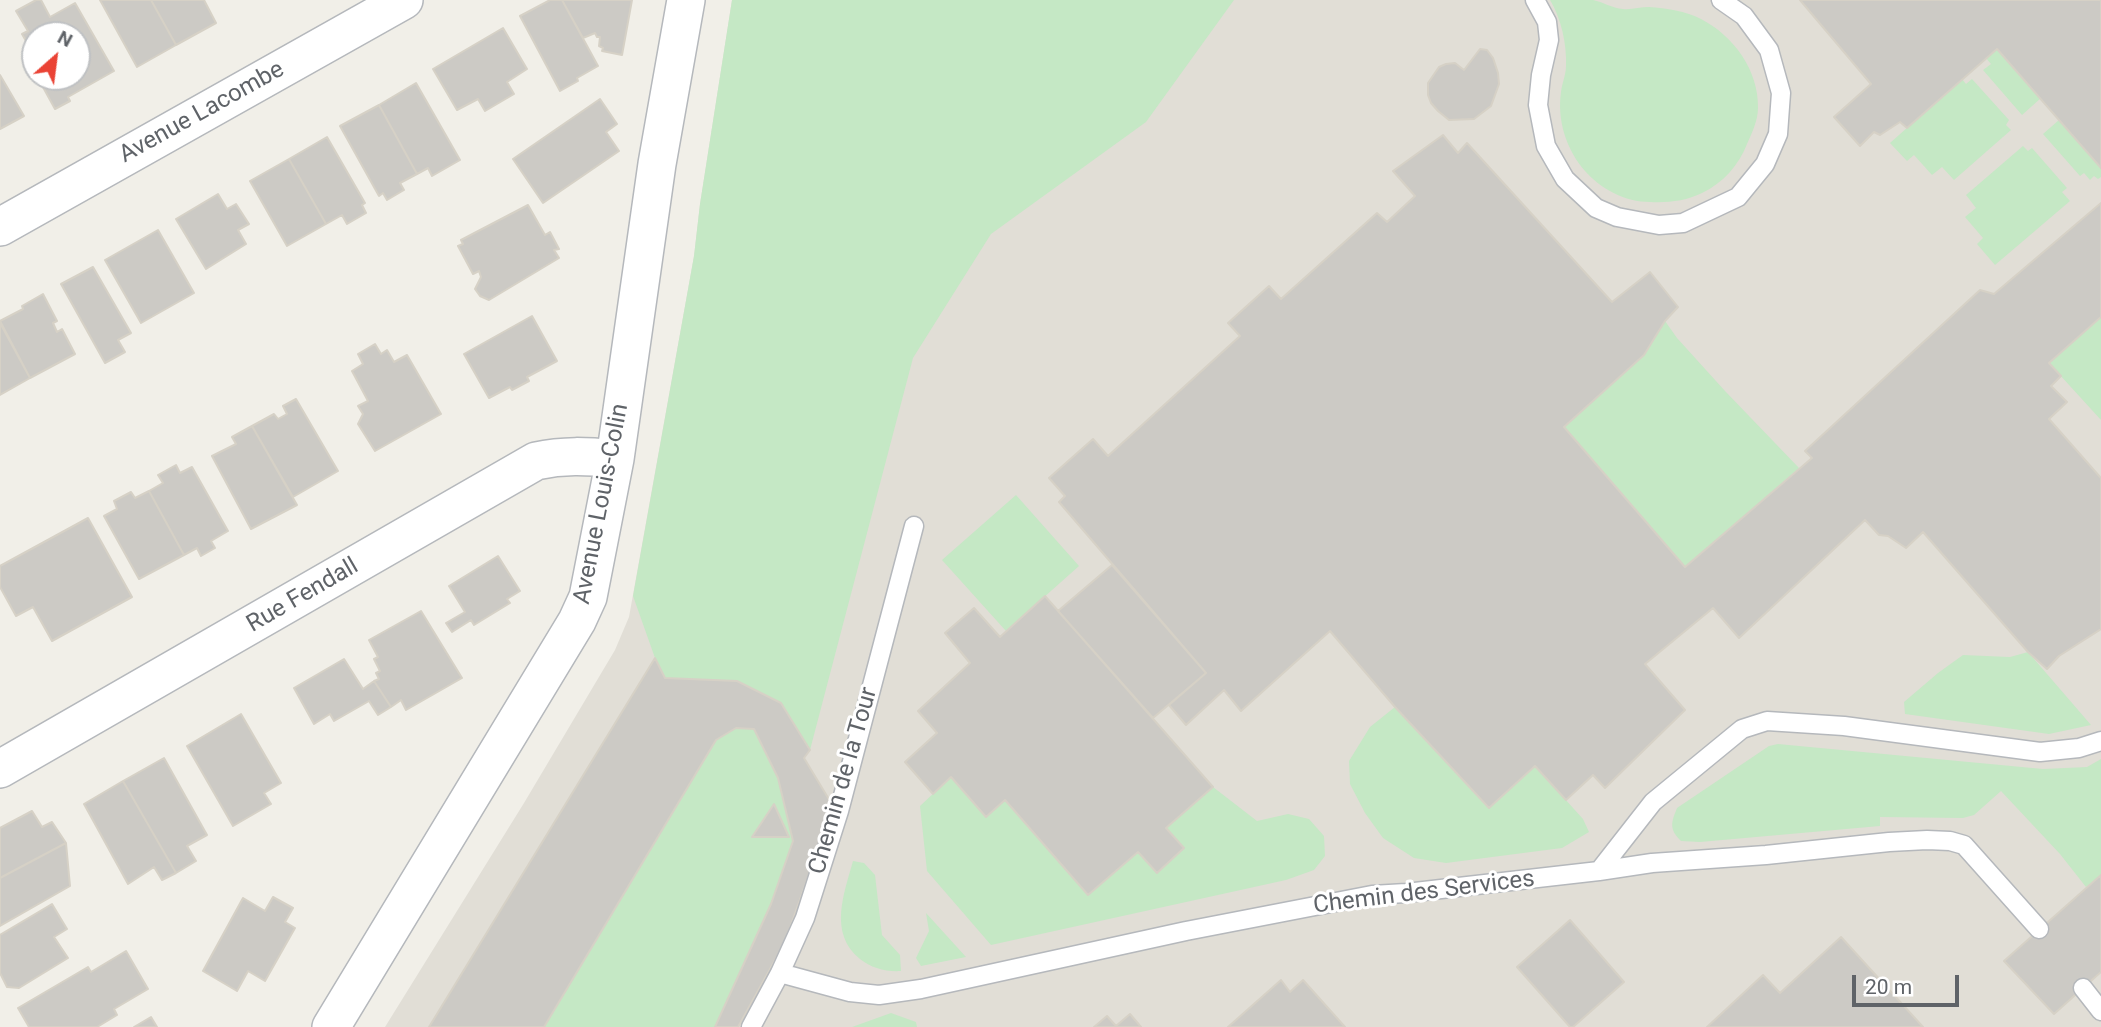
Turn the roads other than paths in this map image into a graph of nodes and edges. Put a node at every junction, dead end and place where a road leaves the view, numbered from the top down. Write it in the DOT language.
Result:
graph roads {
  1 [pos="404,0"];
  2 [pos="686,0"];
  3 [pos="1535,0"];
  4 [pos="1721,0"];
  5 [pos="0,227"];
  6 [pos="615,459"];
  7 [pos="914,526"];
  8 [pos="2101,741"];
  9 [pos="0,769"];
  10 [pos="1599,871"];
  11 [pos="2039,929"];
  12 [pos="780,973"];
  13 [pos="2083,988"];
  14 [pos="2101,1011"];
  15 [pos="331,1027"];
  16 [pos="751,1027"];
  1 -- 5 [label="street, Avenue Lacombe"];
  2 -- 6 [label="street, Avenue Louis-Colin"];
  3 -- 4 [label="lane"];
  6 -- 9 [label="street, Rue Fendall"];
  6 -- 15 [label="street, Avenue Louis-Colin"];
  7 -- 12 [label="lane, Chemin de la Tour"];
  8 -- 10 [label="lane"];
  10 -- 11 [label="lane, Chemin des Services"];
  10 -- 12 [label="lane, Chemin des Services"];
  12 -- 16 [label="lane, Chemin de la Tour"];
  13 -- 14 [label="lane"];
}
